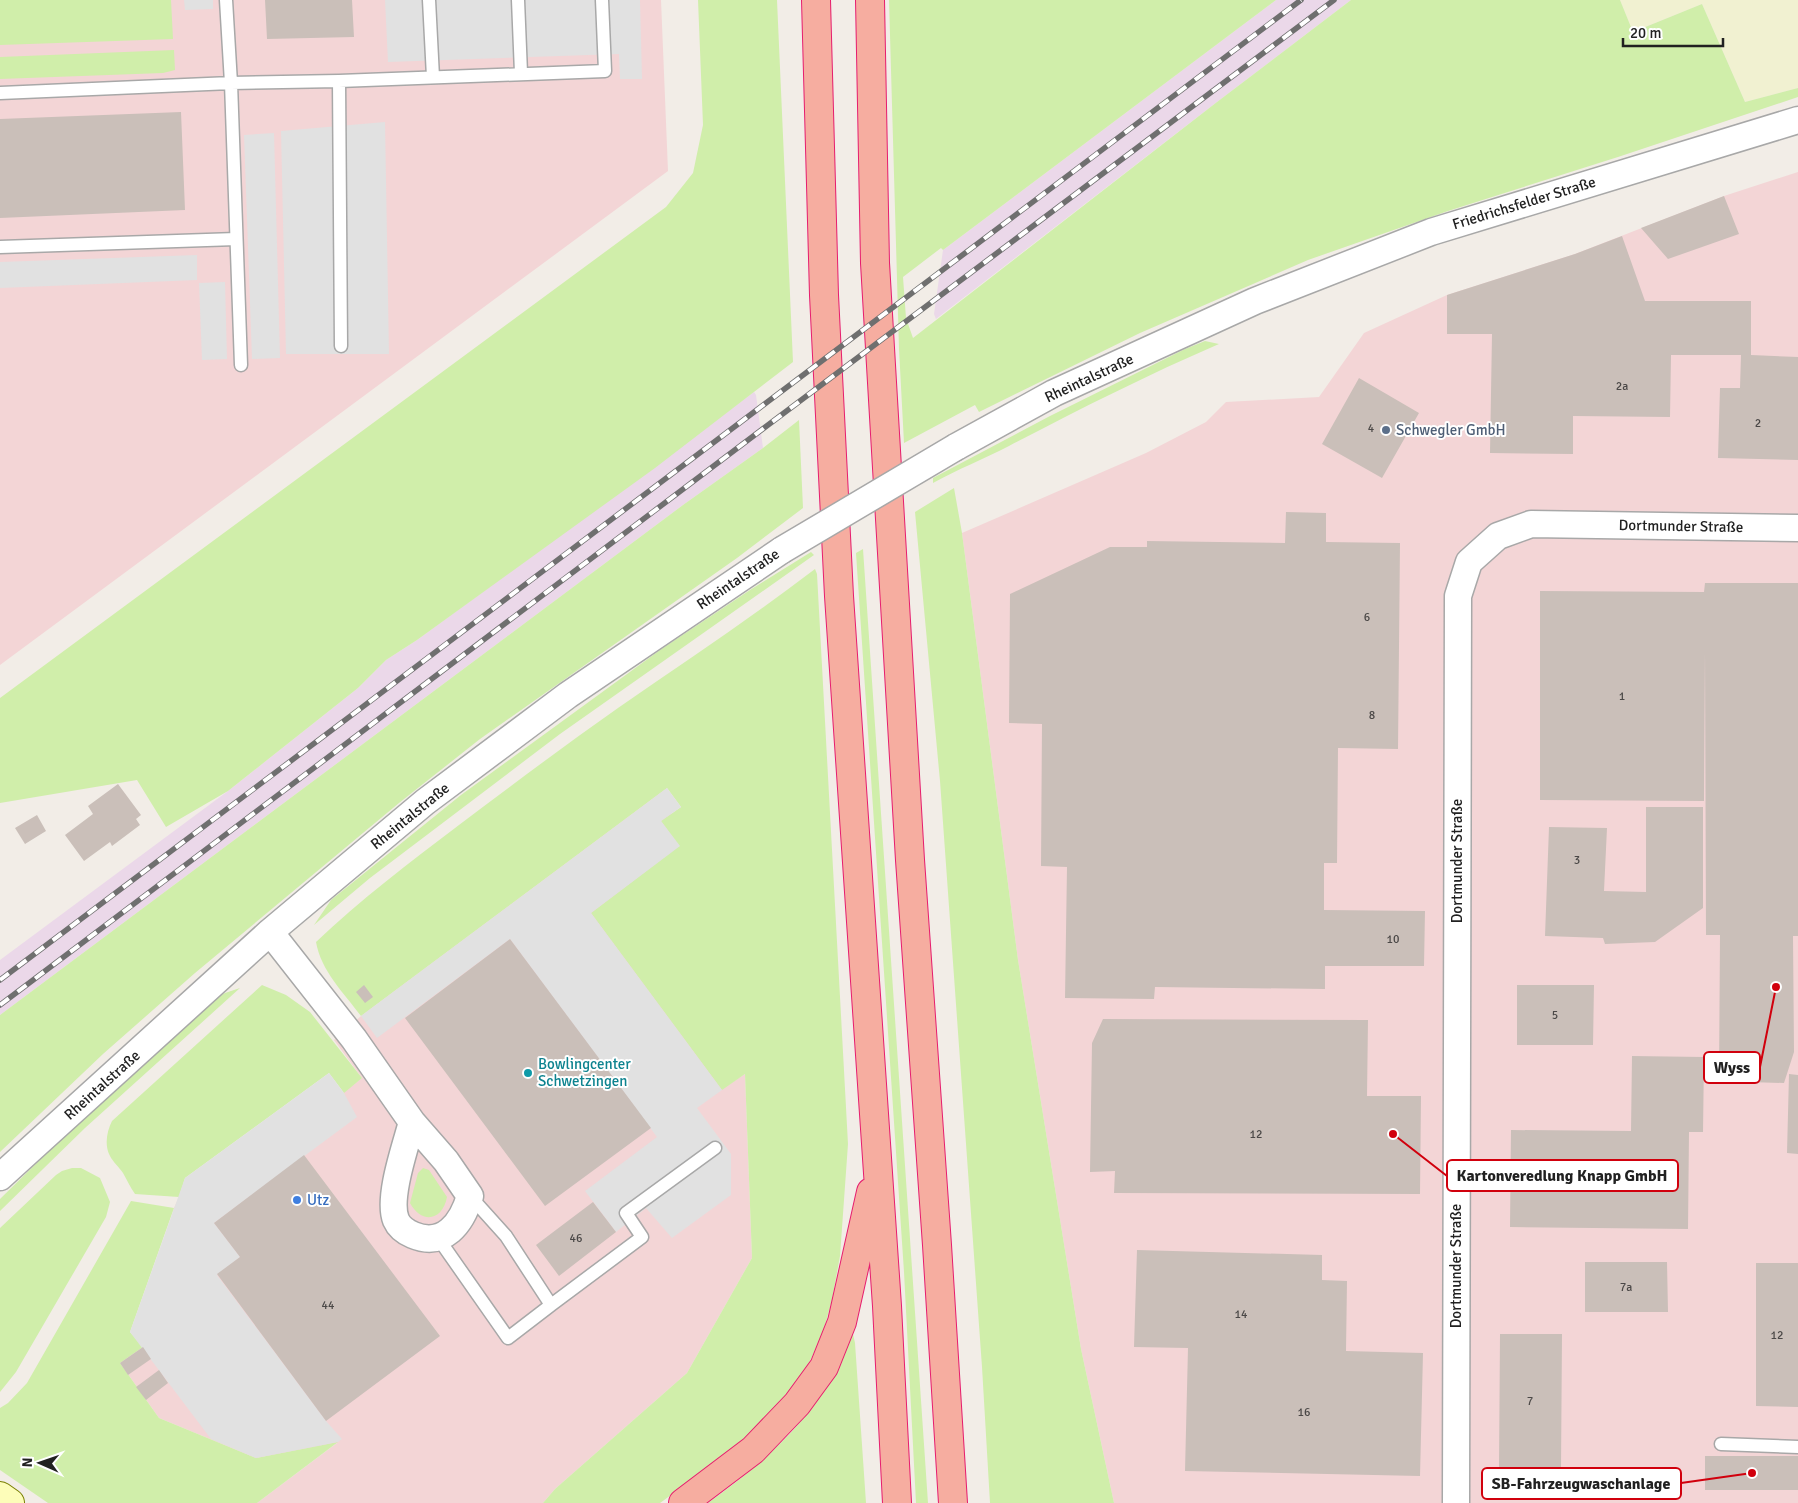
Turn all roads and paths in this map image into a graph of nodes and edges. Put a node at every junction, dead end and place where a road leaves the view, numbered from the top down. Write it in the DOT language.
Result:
graph roads {
  1 [pos="226,0"];
  2 [pos="429,0"];
  3 [pos="518,0"];
  4 [pos="602,0"];
  5 [pos="816,0"];
  6 [pos="870,0"];
  7 [pos="522,73"];
  8 [pos="433,76"];
  9 [pos="339,81"];
  10 [pos="231,83"];
  11 [pos="0,93"];
  12 [pos="1798,120"];
  13 [pos="236,239"];
  14 [pos="0,247"];
  15 [pos="1254,301"];
  16 [pos="341,346"];
  17 [pos="241,365"];
  18 [pos="1798,528"];
  19 [pos="270,932"];
  20 [pos="412,1122"];
  21 [pos="715,1148"];
  22 [pos="877,1164"];
  23 [pos="0,1177"];
  24 [pos="470,1196"];
  25 [pos="438,1238"];
  26 [pos="551,1305"];
  27 [pos="1721,1444"];
  28 [pos="1798,1447"];
  29 [pos="0,1496"];
  30 [pos="10,1503"];
  31 [pos="683,1503"];
  32 [pos="897,1503"];
  33 [pos="952,1503"];
  34 [pos="1456,1503"];
  1 -- 10 [label="lane"];
  2 -- 8 [label="lane"];
  3 -- 7 [label="lane"];
  4 -- 7 [label="lane"];
  5 -- 22 [label="highway"];
  6 -- 33 [label="highway"];
  7 -- 8 [label="lane"];
  8 -- 9 [label="lane"];
  9 -- 10 [label="lane"];
  9 -- 16 [label="lane"];
  10 -- 11 [label="lane"];
  10 -- 13 [label="lane"];
  12 -- 15 [label="street, Friedrichsfelder Straße"];
  13 -- 14 [label="lane"];
  13 -- 17 [label="lane"];
  15 -- 19 [label="street, Rheintalstraße, bridge"];
  18 -- 34 [label="street, Dortmunder Straße"];
  19 -- 20 [label="street"];
  19 -- 23 [label="street, Rheintalstraße"];
  20 -- 24 [label="street"];
  20 -- 25 [label="street"];
  21 -- 26 [label="lane"];
  22 -- 31 [label="highway"];
  22 -- 32 [label="highway"];
  24 -- 25 [label="street"];
  24 -- 26 [label="lane"];
  25 -- 26 [label="lane"];
  27 -- 28 [label="lane"];
  29 -- 30 [label="main road"];
}
